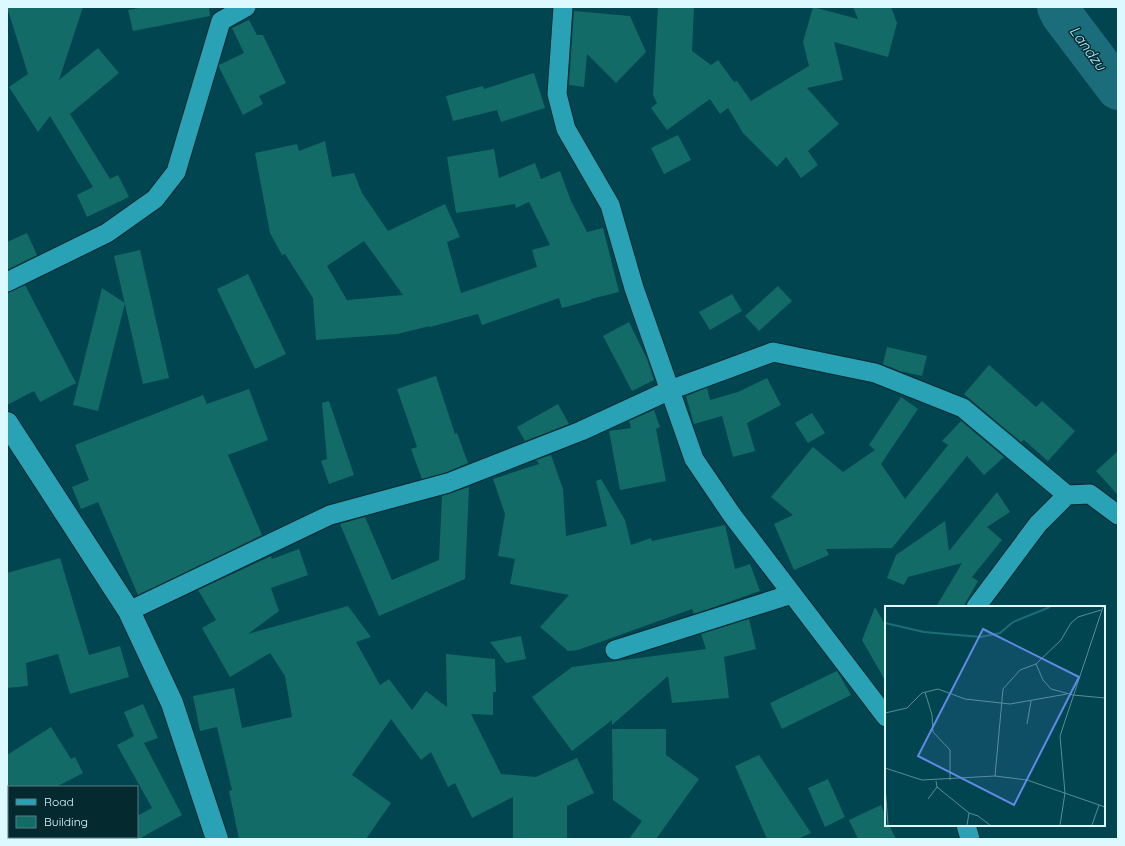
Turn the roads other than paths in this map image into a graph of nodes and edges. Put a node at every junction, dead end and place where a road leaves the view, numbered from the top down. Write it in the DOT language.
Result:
graph roads {
  1 [pos="246,7"];
  2 [pos="563,7"];
  3 [pos="7,282"];
  4 [pos="670,390"];
  5 [pos="7,423"];
  6 [pos="1067,495"];
  7 [pos="1118,515"];
  8 [pos="792,594"];
  9 [pos="977,606"];
  10 [pos="129,611"];
  11 [pos="615,650"];
  12 [pos="885,716"];
  13 [pos="966,826"];
  14 [pos="217,839"];
  15 [pos="970,839"];
  1 -- 3 [label="street"];
  2 -- 4 [label="street"];
  4 -- 6 [label="street"];
  4 -- 8 [label="street"];
  4 -- 10 [label="street"];
  5 -- 10 [label="street"];
  6 -- 7 [label="street"];
  6 -- 9 [label="street"];
  8 -- 11 [label="street"];
  8 -- 12 [label="street"];
  10 -- 14 [label="street"];
  13 -- 15 [label="street"];
}
